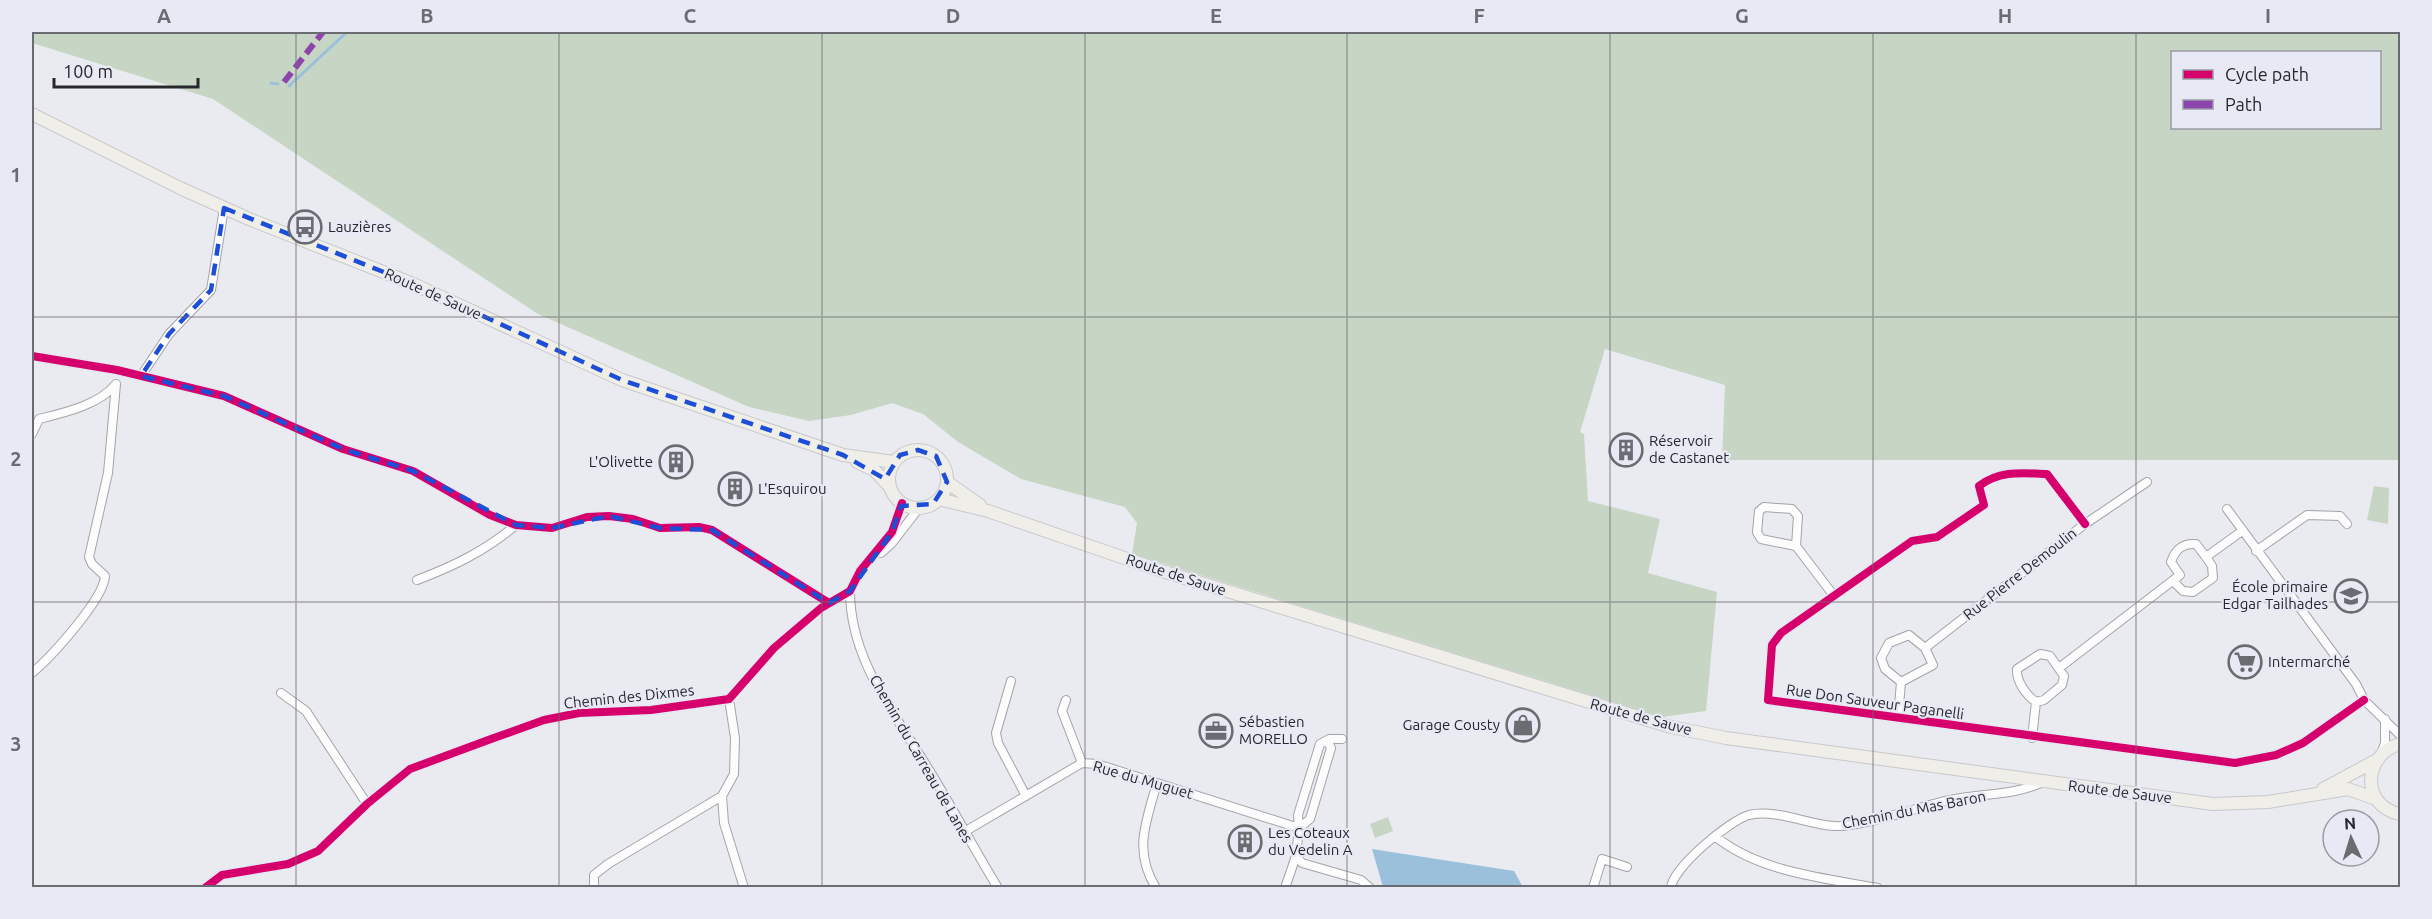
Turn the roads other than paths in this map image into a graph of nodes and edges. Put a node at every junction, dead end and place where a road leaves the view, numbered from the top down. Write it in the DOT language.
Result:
graph roads {
  1 [pos="32,114"];
  2 [pos="224,208"];
  3 [pos="32,356"];
  4 [pos="117,370"];
  5 [pos="141,376"];
  6 [pos="116,384"];
  7 [pos="32,434"];
  8 [pos="843,455"];
  9 [pos="894,462"];
  10 [pos="947,482"];
  11 [pos="2147,482"];
  12 [pos="889,486"];
  13 [pos="939,499"];
  14 [pos="902,503"];
  15 [pos="919,508"];
  16 [pos="2227,509"];
  17 [pos="988,511"];
  18 [pos="2085,524"];
  19 [pos="2347,524"];
  20 [pos="516,525"];
  21 [pos="2242,531"];
  22 [pos="1796,546"];
  23 [pos="2256,551"];
  24 [pos="2206,557"];
  25 [pos="871,560"];
  26 [pos="417,580"];
  27 [pos="2173,581"];
  28 [pos="850,591"];
  29 [pos="1834,596"];
  30 [pos="829,603"];
  31 [pos="1925,648"];
  32 [pos="2059,668"];
  33 [pos="32,673"];
  34 [pos="1011,681"];
  35 [pos="1901,682"];
  36 [pos="281,693"];
  37 [pos="729,699"];
  38 [pos="1066,700"];
  39 [pos="2364,700"];
  40 [pos="2036,702"];
  41 [pos="1898,718"];
  42 [pos="2385,719"];
  43 [pos="2400,735"];
  44 [pos="2032,738"];
  45 [pos="1342,739"];
  46 [pos="2400,744"];
  47 [pos="2379,757"];
  48 [pos="1082,763"];
  49 [pos="2043,782"];
  50 [pos="1157,783"];
  51 [pos="2317,792"];
  52 [pos="722,796"];
  53 [pos="1026,796"];
  54 [pos="2376,799"];
  55 [pos="367,804"];
  56 [pos="2400,814"];
  57 [pos="1299,828"];
  58 [pos="964,832"];
  59 [pos="1716,837"];
  60 [pos="1296,856"];
  61 [pos="1627,867"];
  62 [pos="205,888"];
  63 [pos="594,888"];
  64 [pos="744,888"];
  65 [pos="998,888"];
  66 [pos="1156,888"];
  67 [pos="1285,888"];
  68 [pos="1370,888"];
  69 [pos="1593,888"];
  70 [pos="1671,888"];
  71 [pos="1878,888"];
  1 -- 2 [label="main road, Route de Sauve"];
  2 -- 5 [label="street"];
  2 -- 8 [label="main road, Route de Sauve"];
  3 -- 4 [label="street"];
  4 -- 5 [label="street"];
  4 -- 6 [label="street"];
  5 -- 20 [label="street"];
  6 -- 7 [label="street"];
  6 -- 33 [label="street"];
  8 -- 9 [label="main road, Route de Sauve"];
  8 -- 12 [label="main road, Route de Sauve"];
  9 -- 10 [label="main road"];
  9 -- 12 [label="main road"];
  10 -- 13 [label="main road"];
  10 -- 17 [label="main road, Route de Sauve"];
  11 -- 18 [label="street, Rue Pierre Demoulin"];
  12 -- 14 [label="main road"];
  13 -- 15 [label="main road"];
  13 -- 17 [label="main road, Route de Sauve"];
  14 -- 15 [label="main road"];
  14 -- 25 [label="street"];
  15 -- 25 [label="street"];
  16 -- 21 [label="street"];
  17 -- 49 [label="main road, Route de Sauve"];
  18 -- 29 [label="street, Rue Don Sauveur Paganelli"];
  18 -- 31 [label="street, Rue Pierre Demoulin"];
  19 -- 23 [label="street"];
  20 -- 26 [label="street"];
  20 -- 30 [label="street"];
  21 -- 23 [label="street"];
  21 -- 24 [label="street"];
  22 -- 22 [label="street"];
  22 -- 29 [label="street"];
  23 -- 39 [label="street"];
  24 -- 27 [label="street"];
  24 -- 27 [label="street"];
  25 -- 28 [label="street"];
  27 -- 32 [label="street"];
  28 -- 30 [label="street"];
  28 -- 58 [label="street, Chemin du Carreau de Lanes"];
  29 -- 41 [label="street, Rue Don Sauveur Paganelli"];
  30 -- 37 [label="street"];
  31 -- 35 [label="street"];
  31 -- 35 [label="street"];
  32 -- 40 [label="street"];
  32 -- 40 [label="street"];
  34 -- 53 [label="street"];
  35 -- 41 [label="street"];
  36 -- 55 [label="street"];
  37 -- 52 [label="street"];
  37 -- 55 [label="street, Chemin des Dixmes"];
  38 -- 48 [label="street"];
  39 -- 42 [label="street"];
  39 -- 44 [label="street, Rue Don Sauveur Paganelli"];
  40 -- 44 [label="street"];
  41 -- 44 [label="street, Rue Don Sauveur Paganelli"];
  42 -- 43 [label="street"];
  42 -- 47 [label="street"];
  45 -- 57 [label="street"];
  46 -- 47 [label="main road, Route de Sauve"];
  47 -- 51 [label="main road, Route de Sauve"];
  47 -- 54 [label="main road"];
  48 -- 50 [label="street, Rue du Muguet"];
  48 -- 53 [label="street, Rue du Muguet"];
  49 -- 51 [label="main road, Route de Sauve"];
  49 -- 59 [label="street, Chemin du Mas Baron"];
  50 -- 57 [label="street, Rue du Muguet"];
  50 -- 66 [label="street"];
  51 -- 54 [label="main road, Route de Sauve"];
  52 -- 63 [label="street"];
  52 -- 64 [label="street"];
  53 -- 58 [label="street, Rue du Muguet"];
  54 -- 56 [label="main road, Route de Sauve"];
  55 -- 62 [label="street, Chemin des Dixmes"];
  57 -- 60 [label="street"];
  58 -- 65 [label="street, Chemin du Carreau de Lanes"];
  59 -- 70 [label="street, Chemin du Mas Baron"];
  59 -- 71 [label="street"];
  60 -- 67 [label="street"];
  60 -- 68 [label="street"];
  61 -- 69 [label="street"];
}
